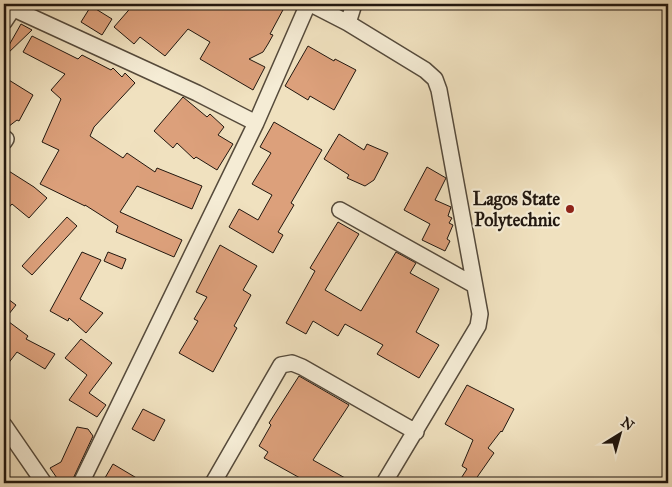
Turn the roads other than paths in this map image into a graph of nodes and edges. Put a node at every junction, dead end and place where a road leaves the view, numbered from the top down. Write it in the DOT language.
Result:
graph roads {
  1 [pos="309,4"];
  2 [pos="354,4"];
  3 [pos="15,6"];
  4 [pos="4,22"];
  5 [pos="348,23"];
  6 [pos="256,123"];
  7 [pos="340,210"];
  8 [pos="474,285"];
  9 [pos="4,425"];
  10 [pos="416,432"];
  11 [pos="44,483"];
  12 [pos="82,483"];
  13 [pos="213,483"];
  14 [pos="384,483"];
  1 -- 5 [label="street"];
  1 -- 6 [label="street"];
  2 -- 5 [label="street"];
  3 -- 4 [label="street"];
  3 -- 6 [label="street"];
  5 -- 8 [label="street"];
  6 -- 12 [label="street"];
  7 -- 8 [label="street"];
  8 -- 10 [label="street"];
  9 -- 11 [label="street"];
  10 -- 13 [label="street"];
  10 -- 14 [label="street"];
}
